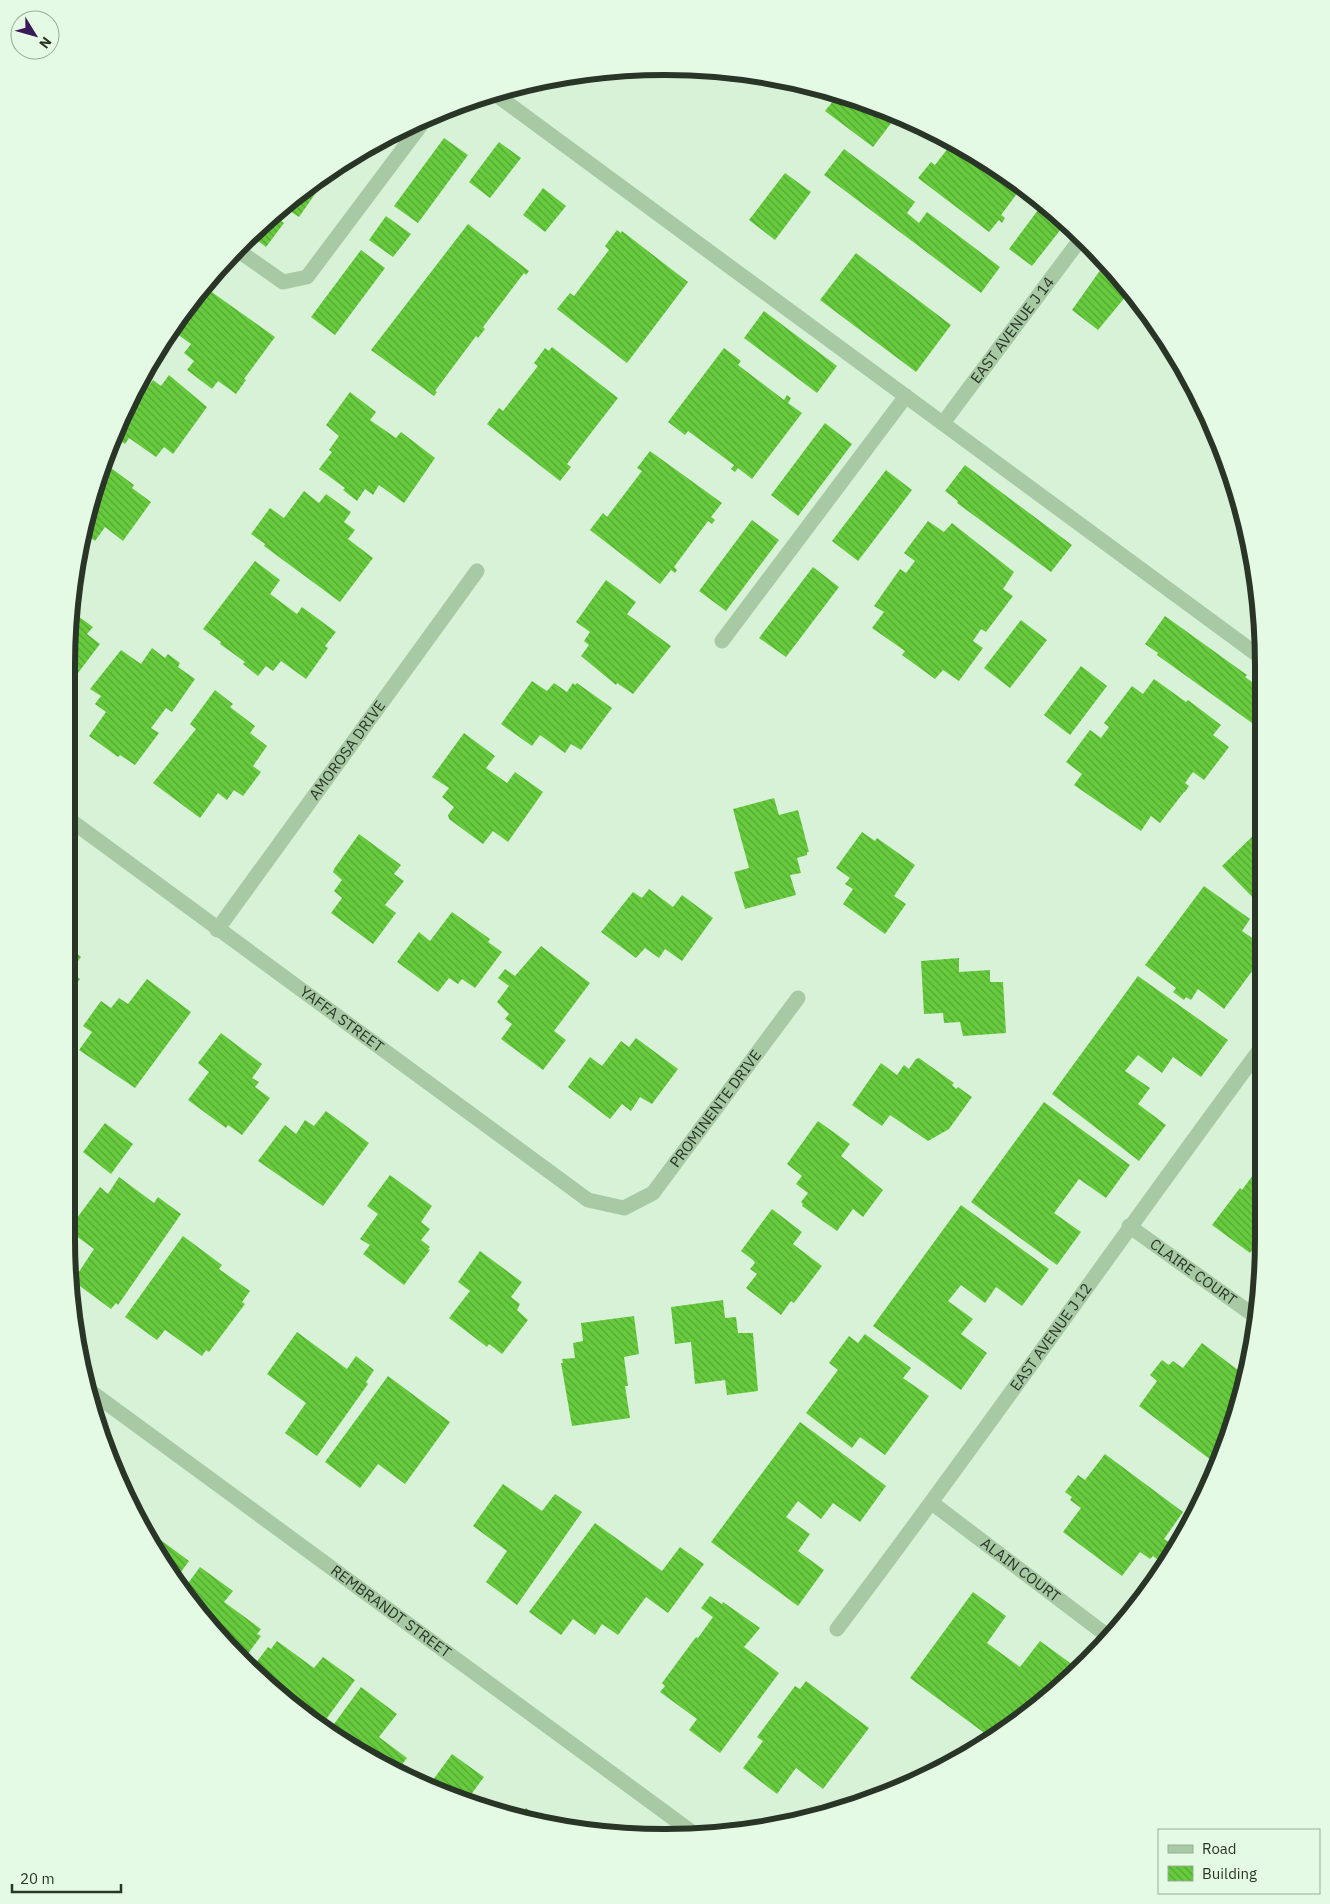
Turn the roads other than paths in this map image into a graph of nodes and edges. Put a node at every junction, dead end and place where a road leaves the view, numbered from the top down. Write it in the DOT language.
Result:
graph roads {
  1 [pos="501,98"];
  2 [pos="417,130"];
  3 [pos="1077,243"];
  4 [pos="243,254"];
  5 [pos="906,396"];
  6 [pos="943,423"];
  7 [pos="478,570"];
  8 [pos="722,641"];
  9 [pos="1255,653"];
  10 [pos="75,824"];
  11 [pos="217,930"];
  12 [pos="798,998"];
  13 [pos="1255,1056"];
  14 [pos="624,1208"];
  15 [pos="1129,1226"];
  16 [pos="1250,1313"];
  17 [pos="96,1395"];
  18 [pos="932,1503"];
  19 [pos="837,1629"];
  20 [pos="1104,1633"];
  21 [pos="687,1828"];
  1 -- 5 [label="street"];
  2 -- 4 [label="street"];
  3 -- 6 [label="street, EAST AVENUE J 14"];
  5 -- 6 [label="street"];
  5 -- 8 [label="street"];
  6 -- 9 [label="street"];
  7 -- 11 [label="street, AMOROSA DRIVE"];
  10 -- 11 [label="street, YAFFA STREET"];
  11 -- 14 [label="street, YAFFA STREET"];
  12 -- 14 [label="street, PROMINENTE DRIVE"];
  13 -- 15 [label="street, EAST AVENUE J 12"];
  15 -- 16 [label="street, CLAIRE COURT"];
  15 -- 18 [label="street, EAST AVENUE J 12"];
  17 -- 21 [label="street, REMBRANDT STREET"];
  18 -- 19 [label="street, EAST AVENUE J 12"];
  18 -- 20 [label="street, ALAIN COURT"];
}
